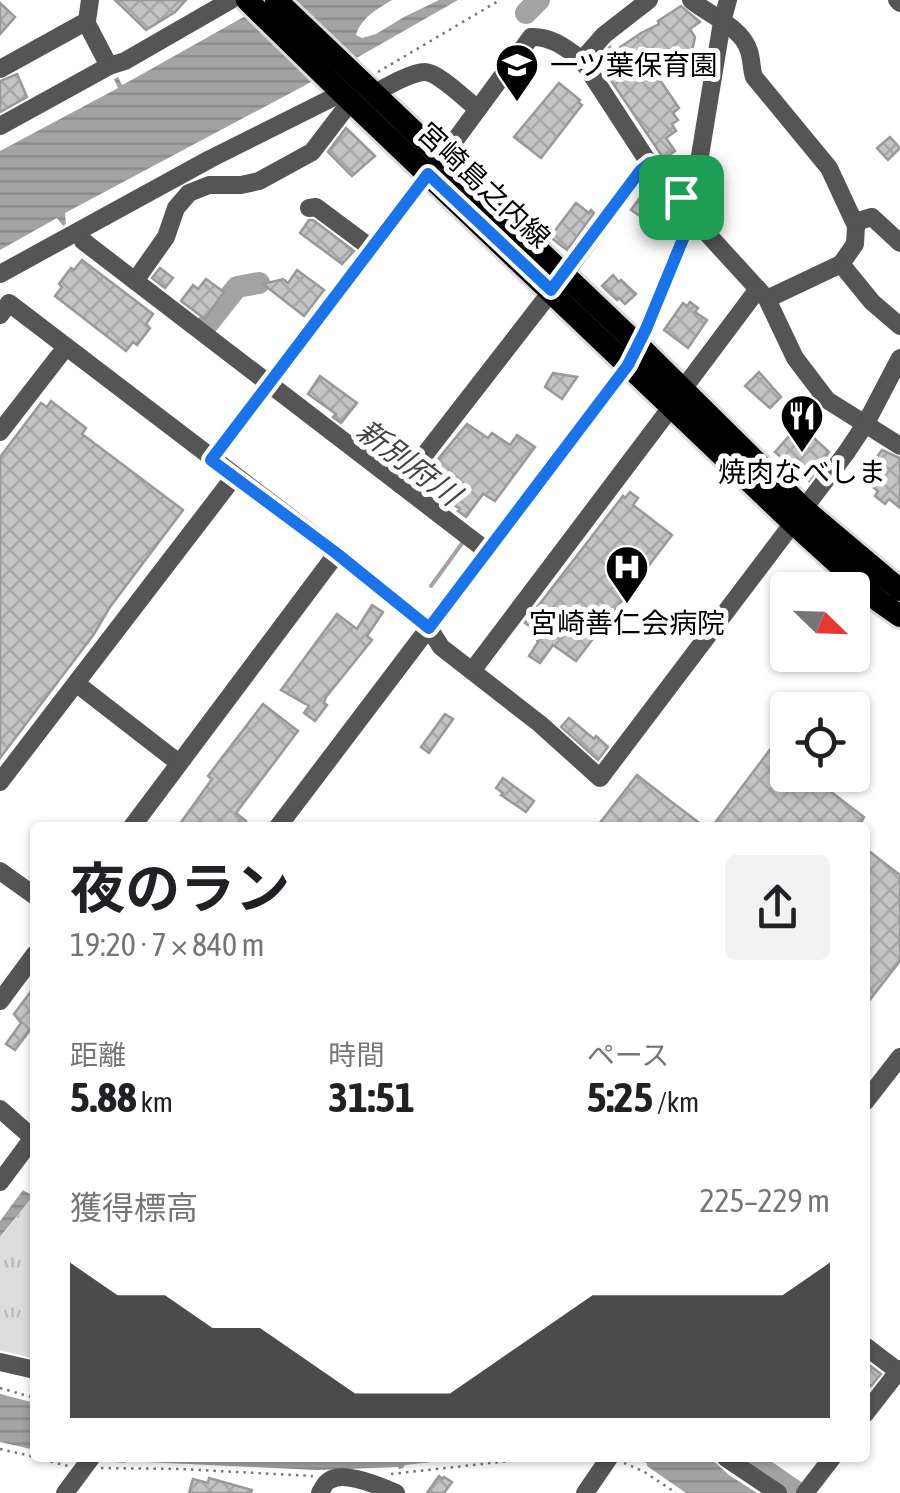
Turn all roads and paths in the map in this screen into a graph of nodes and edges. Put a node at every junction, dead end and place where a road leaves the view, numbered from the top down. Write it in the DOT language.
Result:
graph roads {
  1 [pos="90,0"];
  2 [pos="500,0"];
  3 [pos="649,0"];
  4 [pos="692,0"];
  5 [pos="728,0"];
  6 [pos="252,2"];
  7 [pos="86,22"];
  8 [pos="722,22"];
  9 [pos="582,60"];
  10 [pos="109,66"];
  11 [pos="0,69"];
  12 [pos="357,89"];
  13 [pos="478,109"];
  14 [pos="336,120"];
  15 [pos="0,126"];
  16 [pos="271,129"];
  17 [pos="650,163"];
  18 [pos="435,166"];
  19 [pos="309,208"];
  20 [pos="690,209"];
  21 [pos="854,222"];
  22 [pos="83,241"];
  23 [pos="900,243"];
  24 [pos="372,248"];
  25 [pos="841,264"];
  26 [pos="0,274"];
  27 [pos="135,280"];
  28 [pos="558,283"];
  29 [pos="763,294"];
  30 [pos="0,315"];
  31 [pos="900,326"];
  32 [pos="66,347"];
  33 [pos="633,355"];
  34 [pos="900,358"];
  35 [pos="268,384"];
  36 [pos="677,397"];
  37 [pos="866,423"];
  38 [pos="0,432"];
  39 [pos="900,446"];
  40 [pos="211,460"];
  41 [pos="234,477"];
  42 [pos="401,486"];
  43 [pos="798,516"];
  44 [pos="488,550"];
  45 [pos="336,553"];
  46 [pos="900,590"];
  47 [pos="900,616"];
  48 [pos="429,628"];
  49 [pos="472,671"];
  50 [pos="76,684"];
  51 [pos="179,763"];
  52 [pos="0,782"];
  53 [pos="135,822"];
  54 [pos="282,822"];
  55 [pos="0,870"];
  56 [pos="30,892"];
  57 [pos="30,961"];
  58 [pos="0,1000"];
  59 [pos="900,1057"];
  60 [pos="870,1096"];
  61 [pos="0,1109"];
  62 [pos="30,1133"];
  63 [pos="30,1141"];
  64 [pos="0,1182"];
  65 [pos="870,1350"];
  66 [pos="0,1362"];
  67 [pos="30,1369"];
  68 [pos="899,1370"];
  69 [pos="0,1388"];
  70 [pos="30,1397"];
  71 [pos="870,1408"];
  72 [pos="0,1448"];
  73 [pos="30,1456"];
  74 [pos="54,1462"];
  75 [pos="88,1462"];
  76 [pos="496,1462"];
  77 [pos="606,1462"];
  78 [pos="618,1462"];
  79 [pos="732,1462"];
  80 [pos="829,1462"];
  81 [pos="336,1478"];
  82 [pos="365,1480"];
  83 [pos="64,1493"];
  84 [pos="320,1493"];
  85 [pos="396,1493"];
  86 [pos="584,1493"];
  87 [pos="676,1493"];
  88 [pos="778,1493"];
  89 [pos="805,1493"];
  1 -- 7 [label="street"];
  2 -- 12 [label="path"];
  3 -- 9 [label="street"];
  4 -- 8 [label="street"];
  5 -- 8 [label="street"];
  6 -- 10 [label="street"];
  6 -- 12 [label="main road, 宮崎島之内線"];
  7 -- 10 [label="street"];
  7 -- 11 [label="street"];
  8 -- 20 [label="street"];
  8 -- 21 [label="street"];
  9 -- 13 [label="street"];
  9 -- 17 [label="street"];
  10 -- 15 [label="street"];
  12 -- 13 [label="street"];
  12 -- 14 [label="street"];
  12 -- 16 [label="street"];
  12 -- 18 [label="main road, 宮崎島之内線"];
  13 -- 18 [label="street"];
  14 -- 16 [label="street"];
  14 -- 27 [label="street"];
  16 -- 26 [label="street"];
  17 -- 20 [label="street"];
  17 -- 28 [label="street"];
  18 -- 24 [label="street"];
  18 -- 28 [label="main road, 宮崎島之内線"];
  19 -- 24 [label="street"];
  20 -- 29 [label="street"];
  20 -- 33 [label="street"];
  21 -- 23 [label="street"];
  21 -- 25 [label="street"];
  22 -- 27 [label="street"];
  24 -- 35 [label="street"];
  25 -- 29 [label="street"];
  25 -- 31 [label="street"];
  27 -- 35 [label="street"];
  28 -- 33 [label="main road, 宮崎島之内線"];
  28 -- 42 [label="street"];
  29 -- 36 [label="street"];
  29 -- 37 [label="street"];
  30 -- 32 [label="street"];
  32 -- 38 [label="street"];
  32 -- 40 [label="street"];
  33 -- 36 [label="main road, 宮崎島之内線"];
  33 -- 44 [label="street"];
  34 -- 37 [label="street"];
  35 -- 40 [label="street"];
  35 -- 42 [label="street"];
  36 -- 43 [label="main road, 宮崎島之内線"];
  36 -- 49 [label="street"];
  37 -- 39 [label="street"];
  37 -- 43 [label="street"];
  40 -- 41 [label="street"];
  41 -- 45 [label="street"];
  41 -- 50 [label="street"];
  42 -- 44 [label="street"];
  43 -- 46 [label="main road, 宮崎島之内線"];
  43 -- 47 [label="main road, 宮崎島之内線"];
  43 -- 49 [label="street"];
  44 -- 48 [label="street"];
  45 -- 48 [label="street"];
  45 -- 51 [label="street"];
  48 -- 49 [label="street"];
  48 -- 54 [label="street"];
  50 -- 51 [label="street"];
  50 -- 52 [label="street"];
  51 -- 53 [label="street"];
  55 -- 56 [label="street"];
  57 -- 58 [label="street"];
  59 -- 60 [label="street"];
  61 -- 62 [label="street"];
  63 -- 64 [label="street"];
  65 -- 68 [label="street"];
  66 -- 67 [label="street"];
  68 -- 71 [label="street"];
  69 -- 70 [label="path"];
  72 -- 73 [label="path"];
  74 -- 75 [label="path"];
  75 -- 81 [label="path"];
  75 -- 83 [label="street"];
  76 -- 82 [label="path"];
  77 -- 86 [label="street"];
  78 -- 87 [label="path"];
  79 -- 88 [label="street"];
  80 -- 89 [label="street"];
  81 -- 82 [label="street"];
  81 -- 84 [label="street"];
  82 -- 85 [label="street"];
}
